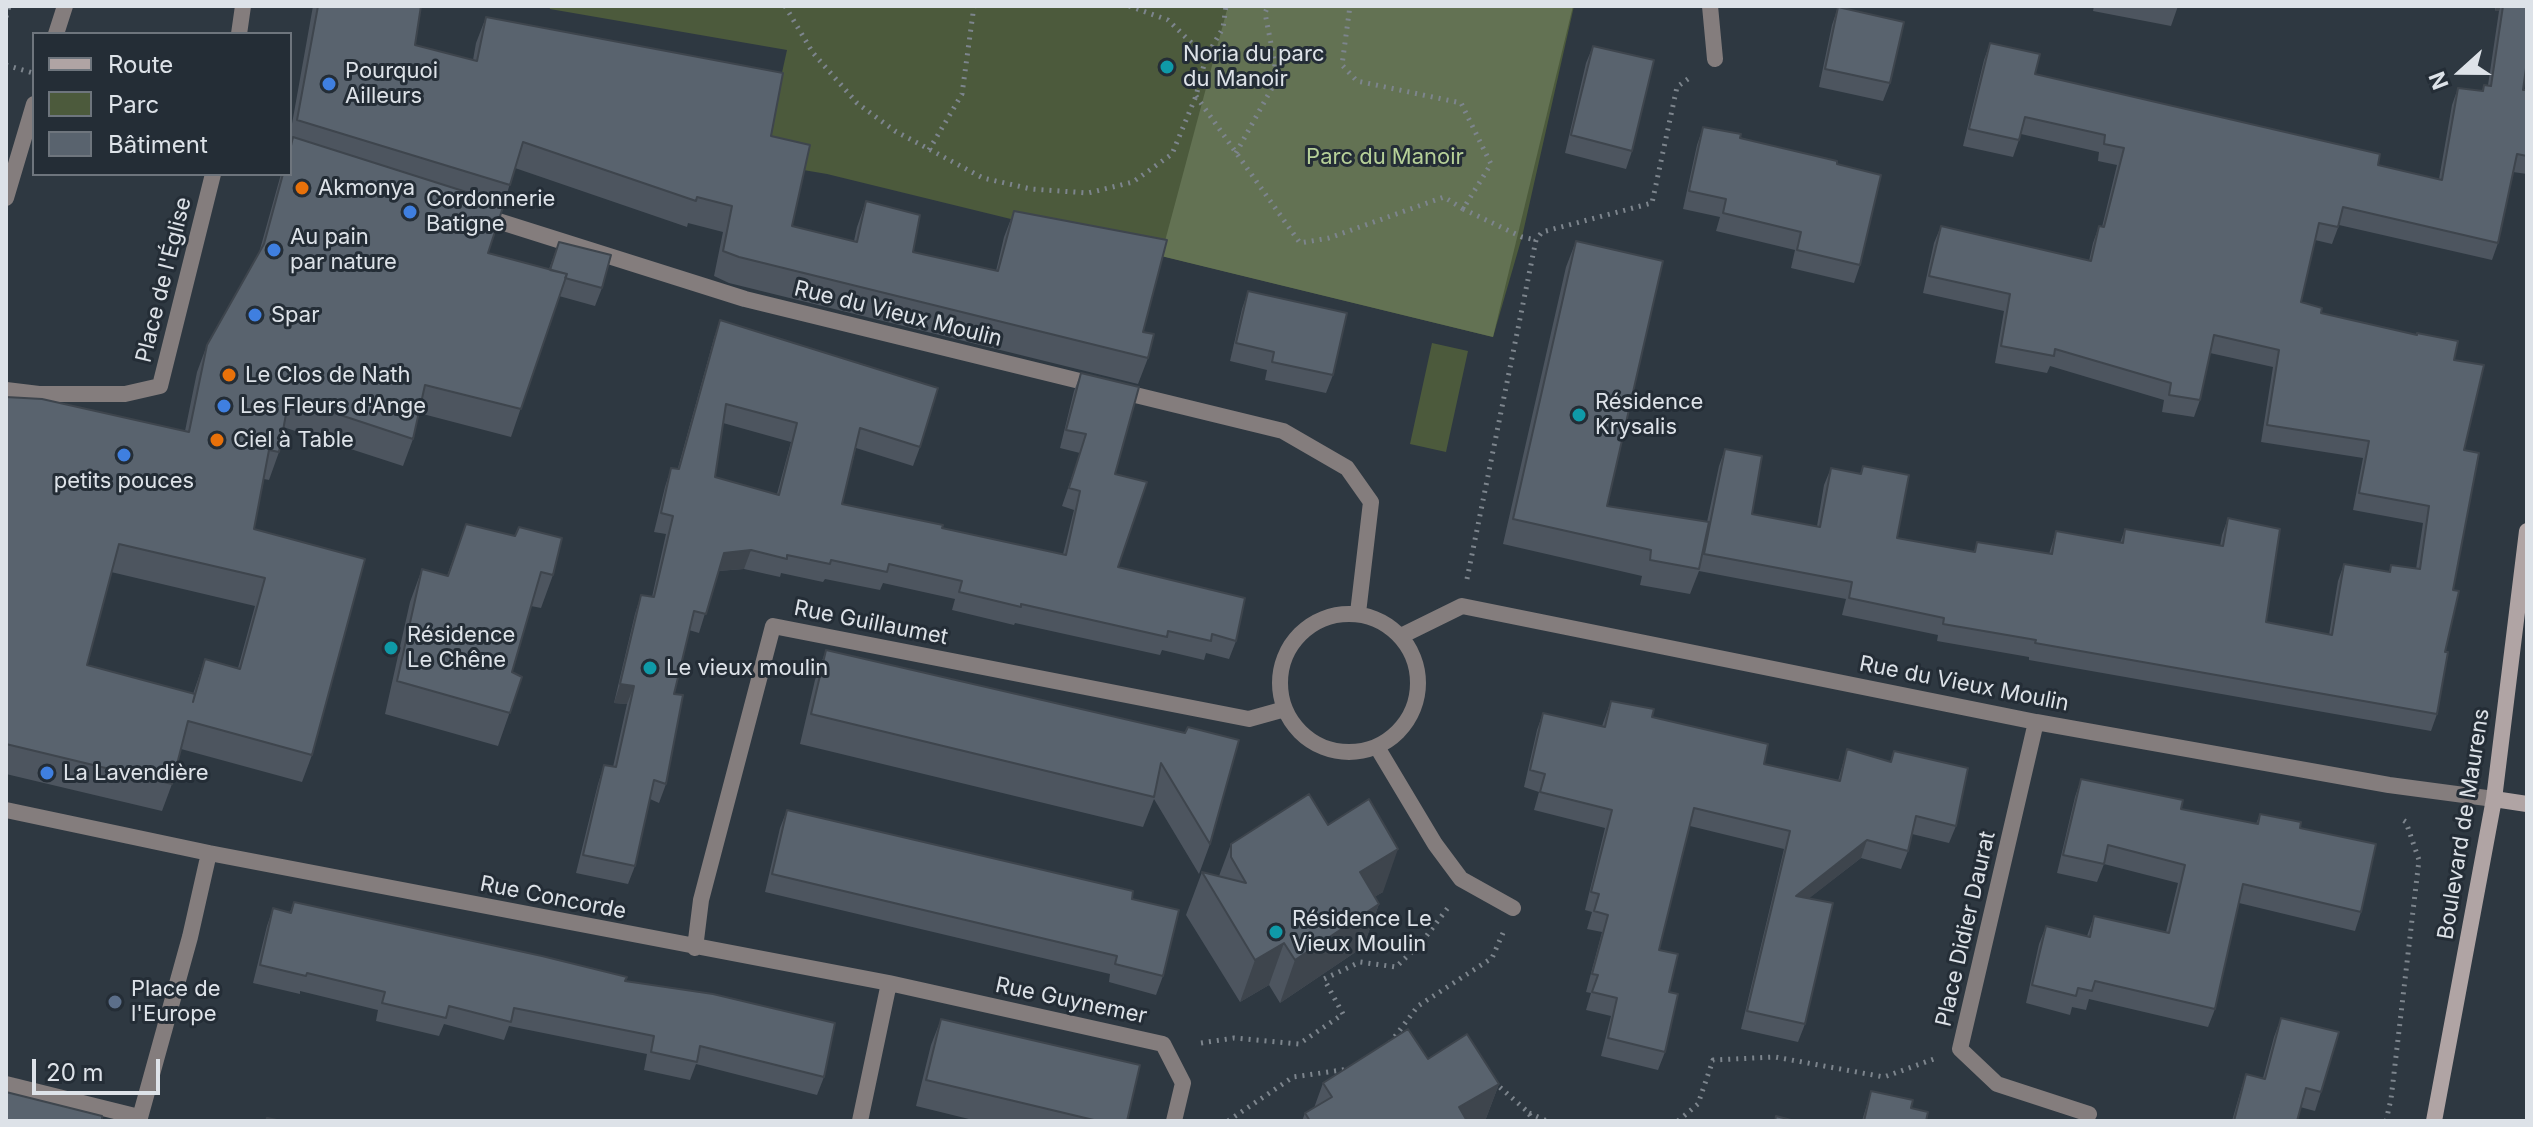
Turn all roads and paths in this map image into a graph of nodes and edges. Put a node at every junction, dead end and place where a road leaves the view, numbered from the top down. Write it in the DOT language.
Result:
graph roads {
  1 [pos="9,6"];
  2 [pos="65,6"];
  3 [pos="243,6"];
  4 [pos="785,6"];
  5 [pos="974,6"];
  6 [pos="1129,6"];
  7 [pos="1226,6"];
  8 [pos="1268,6"];
  9 [pos="1350,6"];
  10 [pos="1710,6"];
  11 [pos="6,17"];
  12 [pos="57,32"];
  13 [pos="239,32"];
  14 [pos="1206,57"];
  15 [pos="1715,59"];
  16 [pos="6,65"];
  17 [pos="32,72"];
  18 [pos="1196,96"];
  19 [pos="32,111"];
  20 [pos="929,150"];
  21 [pos="1236,153"];
  22 [pos="212,176"];
  23 [pos="6,198"];
  24 [pos="1463,209"];
  25 [pos="467,211"];
  26 [pos="1536,240"];
  27 [pos="6,390"];
  28 [pos="2527,531"];
  29 [pos="1462,606"];
  30 [pos="1358,613"];
  31 [pos="1401,636"];
  32 [pos="1285,709"];
  33 [pos="2036,722"];
  34 [pos="1377,747"];
  35 [pos="2494,799"];
  36 [pos="2527,804"];
  37 [pos="6,810"];
  38 [pos="2396,816"];
  39 [pos="209,853"];
  40 [pos="1467,883"];
  41 [pos="1513,908"];
  42 [pos="695,948"];
  43 [pos="889,983"];
  44 [pos="1201,1043"];
  45 [pos="1960,1049"];
  46 [pos="1381,1055"];
  47 [pos="1359,1067"];
  48 [pos="1487,1075"];
  49 [pos="6,1084"];
  50 [pos="1528,1112"];
  51 [pos="2089,1114"];
  52 [pos="139,1119"];
  53 [pos="860,1121"];
  54 [pos="1174,1121"];
  55 [pos="1228,1121"];
  56 [pos="1533,1121"];
  57 [pos="1547,1121"];
  58 [pos="1678,1121"];
  59 [pos="2386,1121"];
  60 [pos="2434,1121"];
  1 -- 11 [label="path"];
  2 -- 12 [label="street"];
  3 -- 13 [label="street"];
  4 -- 20 [label="path"];
  5 -- 20 [label="path"];
  6 -- 14 [label="path"];
  7 -- 14 [label="path"];
  8 -- 21 [label="path"];
  9 -- 24 [label="path"];
  10 -- 15 [label="street"];
  14 -- 18 [label="path"];
  15 -- 26 [label="path"];
  16 -- 17 [label="path"];
  18 -- 20 [label="path"];
  18 -- 21 [label="path"];
  19 -- 23 [label="street"];
  21 -- 24 [label="path"];
  22 -- 27 [label="street, Place de l'Église"];
  24 -- 26 [label="path"];
  25 -- 30 [label="street, Rue du Vieux Moulin"];
  26 -- 29 [label="path"];
  28 -- 35 [label="street, Boulevard de Maurens"];
  29 -- 31 [label="street"];
  29 -- 33 [label="street, Rue du Vieux Moulin"];
  30 -- 31 [label="street"];
  30 -- 32 [label="street"];
  31 -- 34 [label="street"];
  32 -- 34 [label="street"];
  32 -- 42 [label="street, Rue Guillaumet"];
  33 -- 35 [label="street, Rue du Vieux Moulin"];
  33 -- 45 [label="street, Place Didier Daurat"];
  34 -- 40 [label="street"];
  35 -- 36 [label="street, Rue du Vieux Moulin"];
  35 -- 60 [label="street, Boulevard de Maurens"];
  37 -- 39 [label="street"];
  38 -- 59 [label="path"];
  39 -- 42 [label="street, Rue Concorde"];
  39 -- 52 [label="street"];
  40 -- 41 [label="street"];
  40 -- 44 [label="path"];
  41 -- 46 [label="path"];
  42 -- 43 [label="street, Rue Concorde"];
  43 -- 53 [label="street"];
  43 -- 54 [label="street, Rue Guynemer"];
  45 -- 51 [label="street, Place Didier Daurat"];
  45 -- 58 [label="path"];
  47 -- 55 [label="path"];
  48 -- 50 [label="path"];
  49 -- 52 [label="street"];
  50 -- 56 [label="path"];
  50 -- 57 [label="path"];
}
